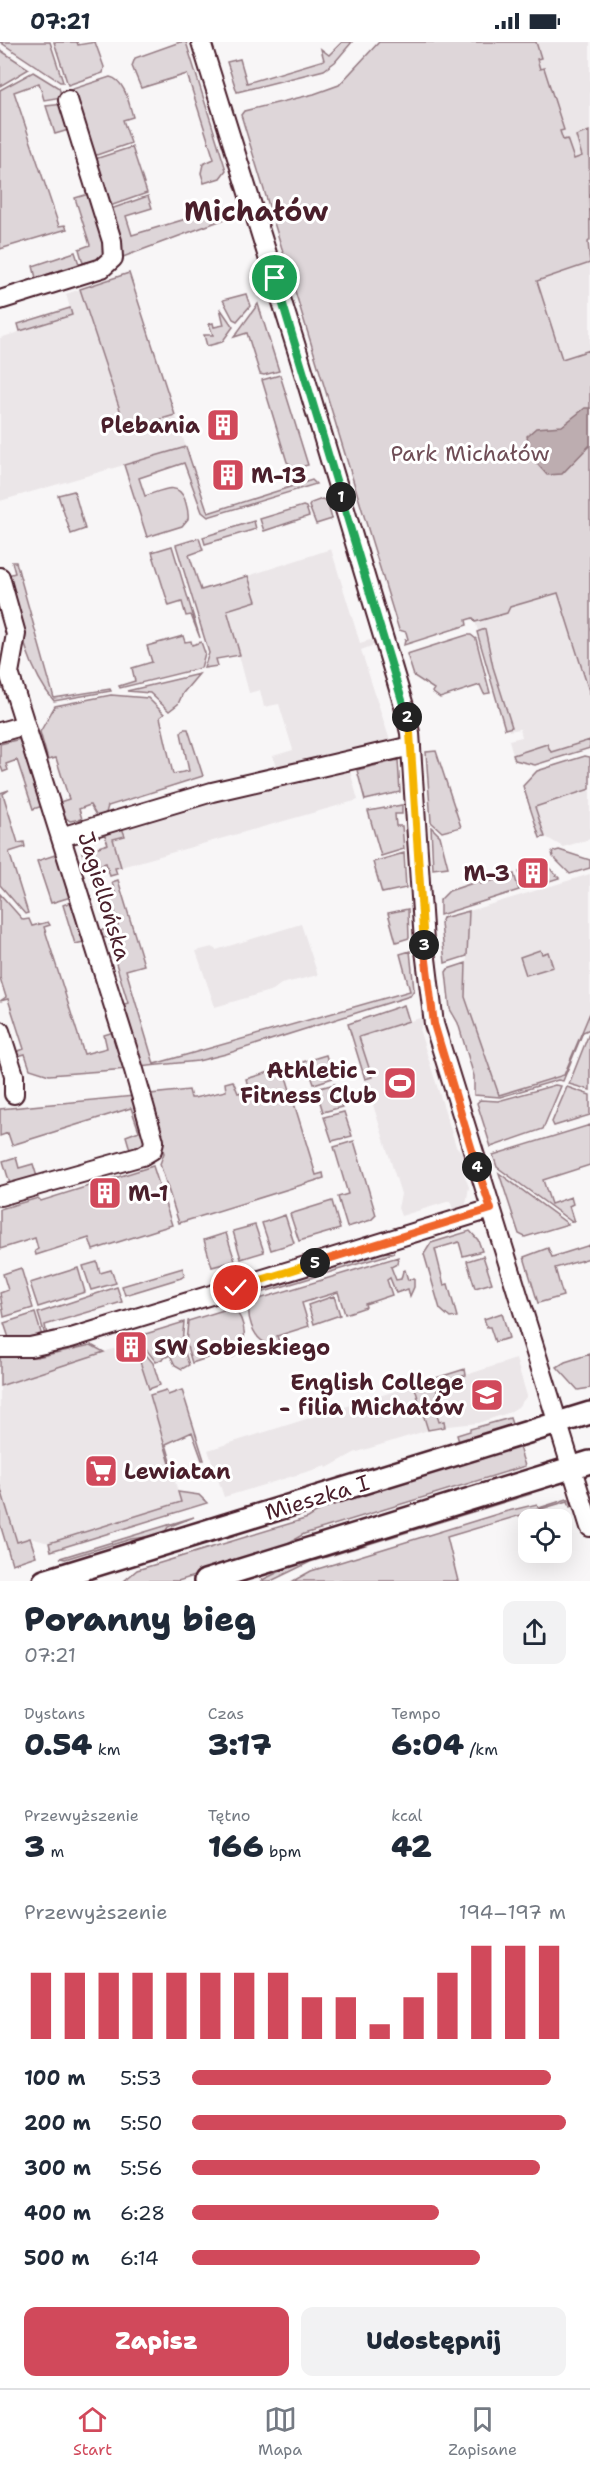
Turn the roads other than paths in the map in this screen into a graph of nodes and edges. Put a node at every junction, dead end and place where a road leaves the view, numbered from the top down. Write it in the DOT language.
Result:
graph roads {
  1 [pos="201,42"];
  2 [pos="68,100"];
  3 [pos="0,300"];
  4 [pos="0,578"];
  5 [pos="25,724"];
  6 [pos="0,732"];
  7 [pos="411,746"];
  8 [pos="61,837"];
  9 [pos="0,1031"];
  10 [pos="14,1095"];
  11 [pos="0,1196"];
  12 [pos="491,1209"];
  13 [pos="0,1347"];
  14 [pos="590,1413"];
  15 [pos="556,1423"];
  16 [pos="581,1465"];
  17 [pos="590,1527"];
  18 [pos="44,1581"];
  19 [pos="205,1581"];
  1 -- 7 [label="street"];
  2 -- 3 [label="street"];
  4 -- 5 [label="street, Jagiellońska"];
  5 -- 6 [label="street"];
  5 -- 8 [label="street, Jagiellońska"];
  7 -- 8 [label="street"];
  7 -- 12 [label="street"];
  8 -- 11 [label="street, Jagiellońska"];
  9 -- 10 [label="street"];
  12 -- 13 [label="street"];
  12 -- 15 [label="street"];
  14 -- 15 [label="street, Mieszka I"];
  15 -- 16 [label="street"];
  15 -- 18 [label="street, Mieszka I"];
  16 -- 17 [label="street"];
  16 -- 19 [label="street"];
}
